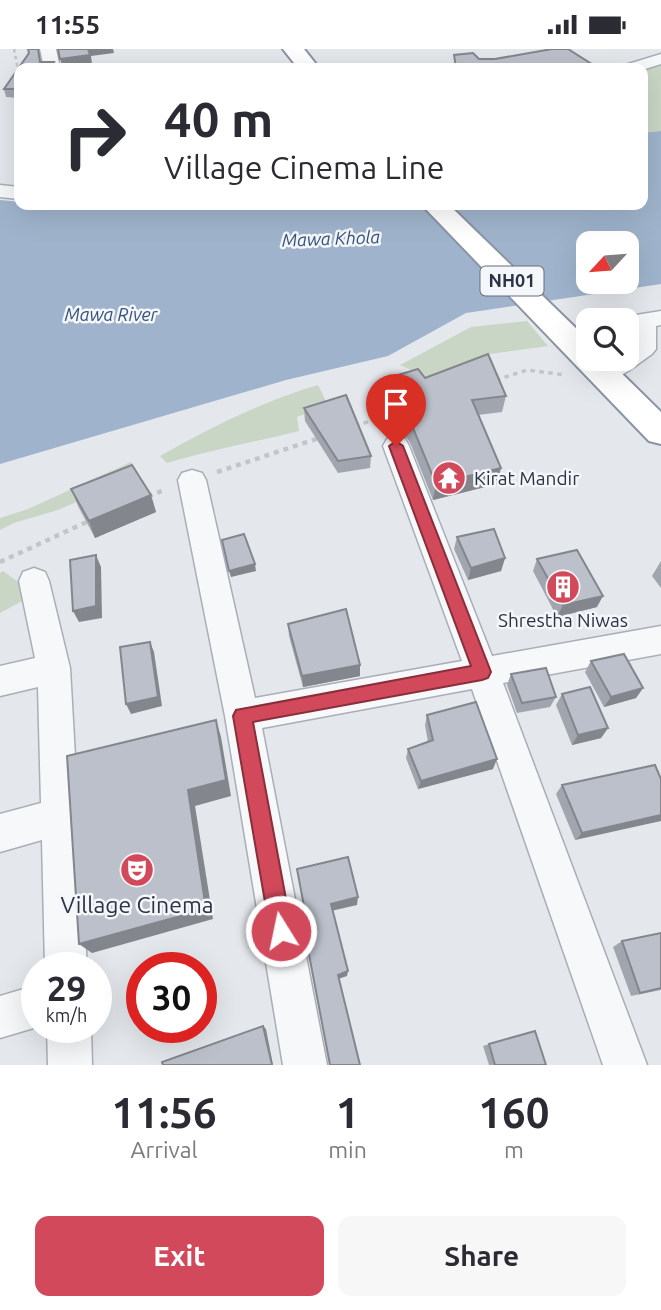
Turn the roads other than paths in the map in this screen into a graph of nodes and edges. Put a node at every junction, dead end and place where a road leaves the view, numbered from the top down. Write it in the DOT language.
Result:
graph roads {
  1 [pos="293,49"];
  2 [pos="305,63"];
  3 [pos="440,210"];
  4 [pos="661,318"];
  5 [pos="576,346"];
  6 [pos="639,350"];
  7 [pos="601,371"];
  8 [pos="661,432"];
  9 [pos="396,446"];
  10 [pos="192,480"];
  11 [pos="34,581"];
  12 [pos="661,640"];
  13 [pos="54,668"];
  14 [pos="482,672"];
  15 [pos="0,681"];
  16 [pos="243,716"];
  17 [pos="60,817"];
  18 [pos="0,833"];
  19 [pos="65,952"];
  20 [pos="21,1011"];
  21 [pos="0,1017"];
  22 [pos="69,1043"];
  23 [pos="70,1065"];
  24 [pos="305,1065"];
  25 [pos="625,1065"];
  1 -- 2 [label="highway"];
  3 -- 5 [label="highway, NH01"];
  4 -- 6 [label="street"];
  7 -- 8 [label="highway, NH01"];
  9 -- 14 [label="street"];
  10 -- 16 [label="street"];
  11 -- 13 [label="street"];
  12 -- 14 [label="street"];
  13 -- 15 [label="street"];
  13 -- 17 [label="street"];
  14 -- 16 [label="street"];
  14 -- 25 [label="street"];
  16 -- 24 [label="street"];
  17 -- 18 [label="street"];
  17 -- 19 [label="street"];
  20 -- 21 [label="street"];
  22 -- 23 [label="street"];
}
